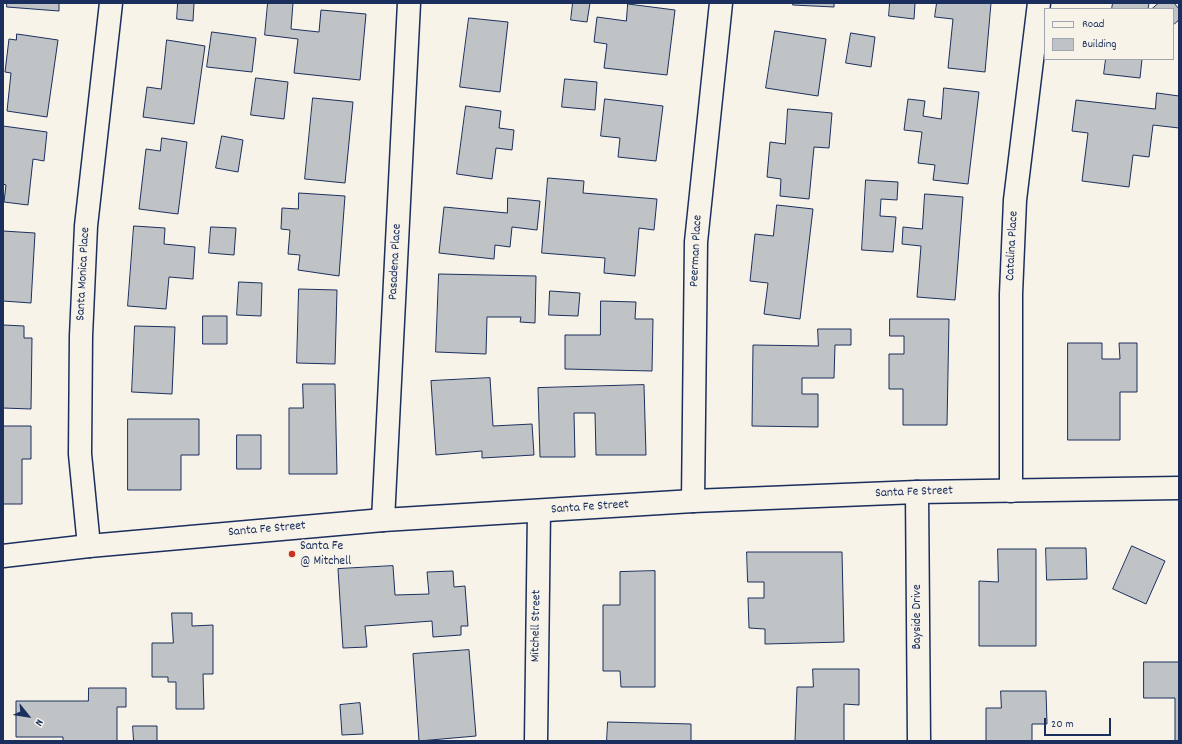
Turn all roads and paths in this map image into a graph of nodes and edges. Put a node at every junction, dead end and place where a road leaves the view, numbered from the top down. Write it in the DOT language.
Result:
graph roads {
  1 [pos="111,3"];
  2 [pos="409,3"];
  3 [pos="721,3"];
  4 [pos="1039,3"];
  5 [pos="1179,488"];
  6 [pos="1011,491"];
  7 [pos="917,492"];
  8 [pos="693,501"];
  9 [pos="539,511"];
  10 [pos="383,520"];
  11 [pos="89,546"];
  12 [pos="3,556"];
  13 [pos="536,741"];
  14 [pos="919,741"];
  1 -- 11 [label="street, Santa Monica Place"];
  2 -- 10 [label="street, Pasadena Place"];
  3 -- 8 [label="street, Peerman Place"];
  4 -- 6 [label="street, Catalina Place"];
  5 -- 6 [label="street, Santa Fe Street"];
  6 -- 7 [label="street, Santa Fe Street"];
  7 -- 8 [label="street, Santa Fe Street"];
  7 -- 14 [label="street, Bayside Drive"];
  8 -- 9 [label="street, Santa Fe Street"];
  9 -- 10 [label="street, Santa Fe Street"];
  9 -- 13 [label="street, Mitchell Street"];
  10 -- 11 [label="street, Santa Fe Street"];
  11 -- 12 [label="street, Santa Fe Street"];
}
